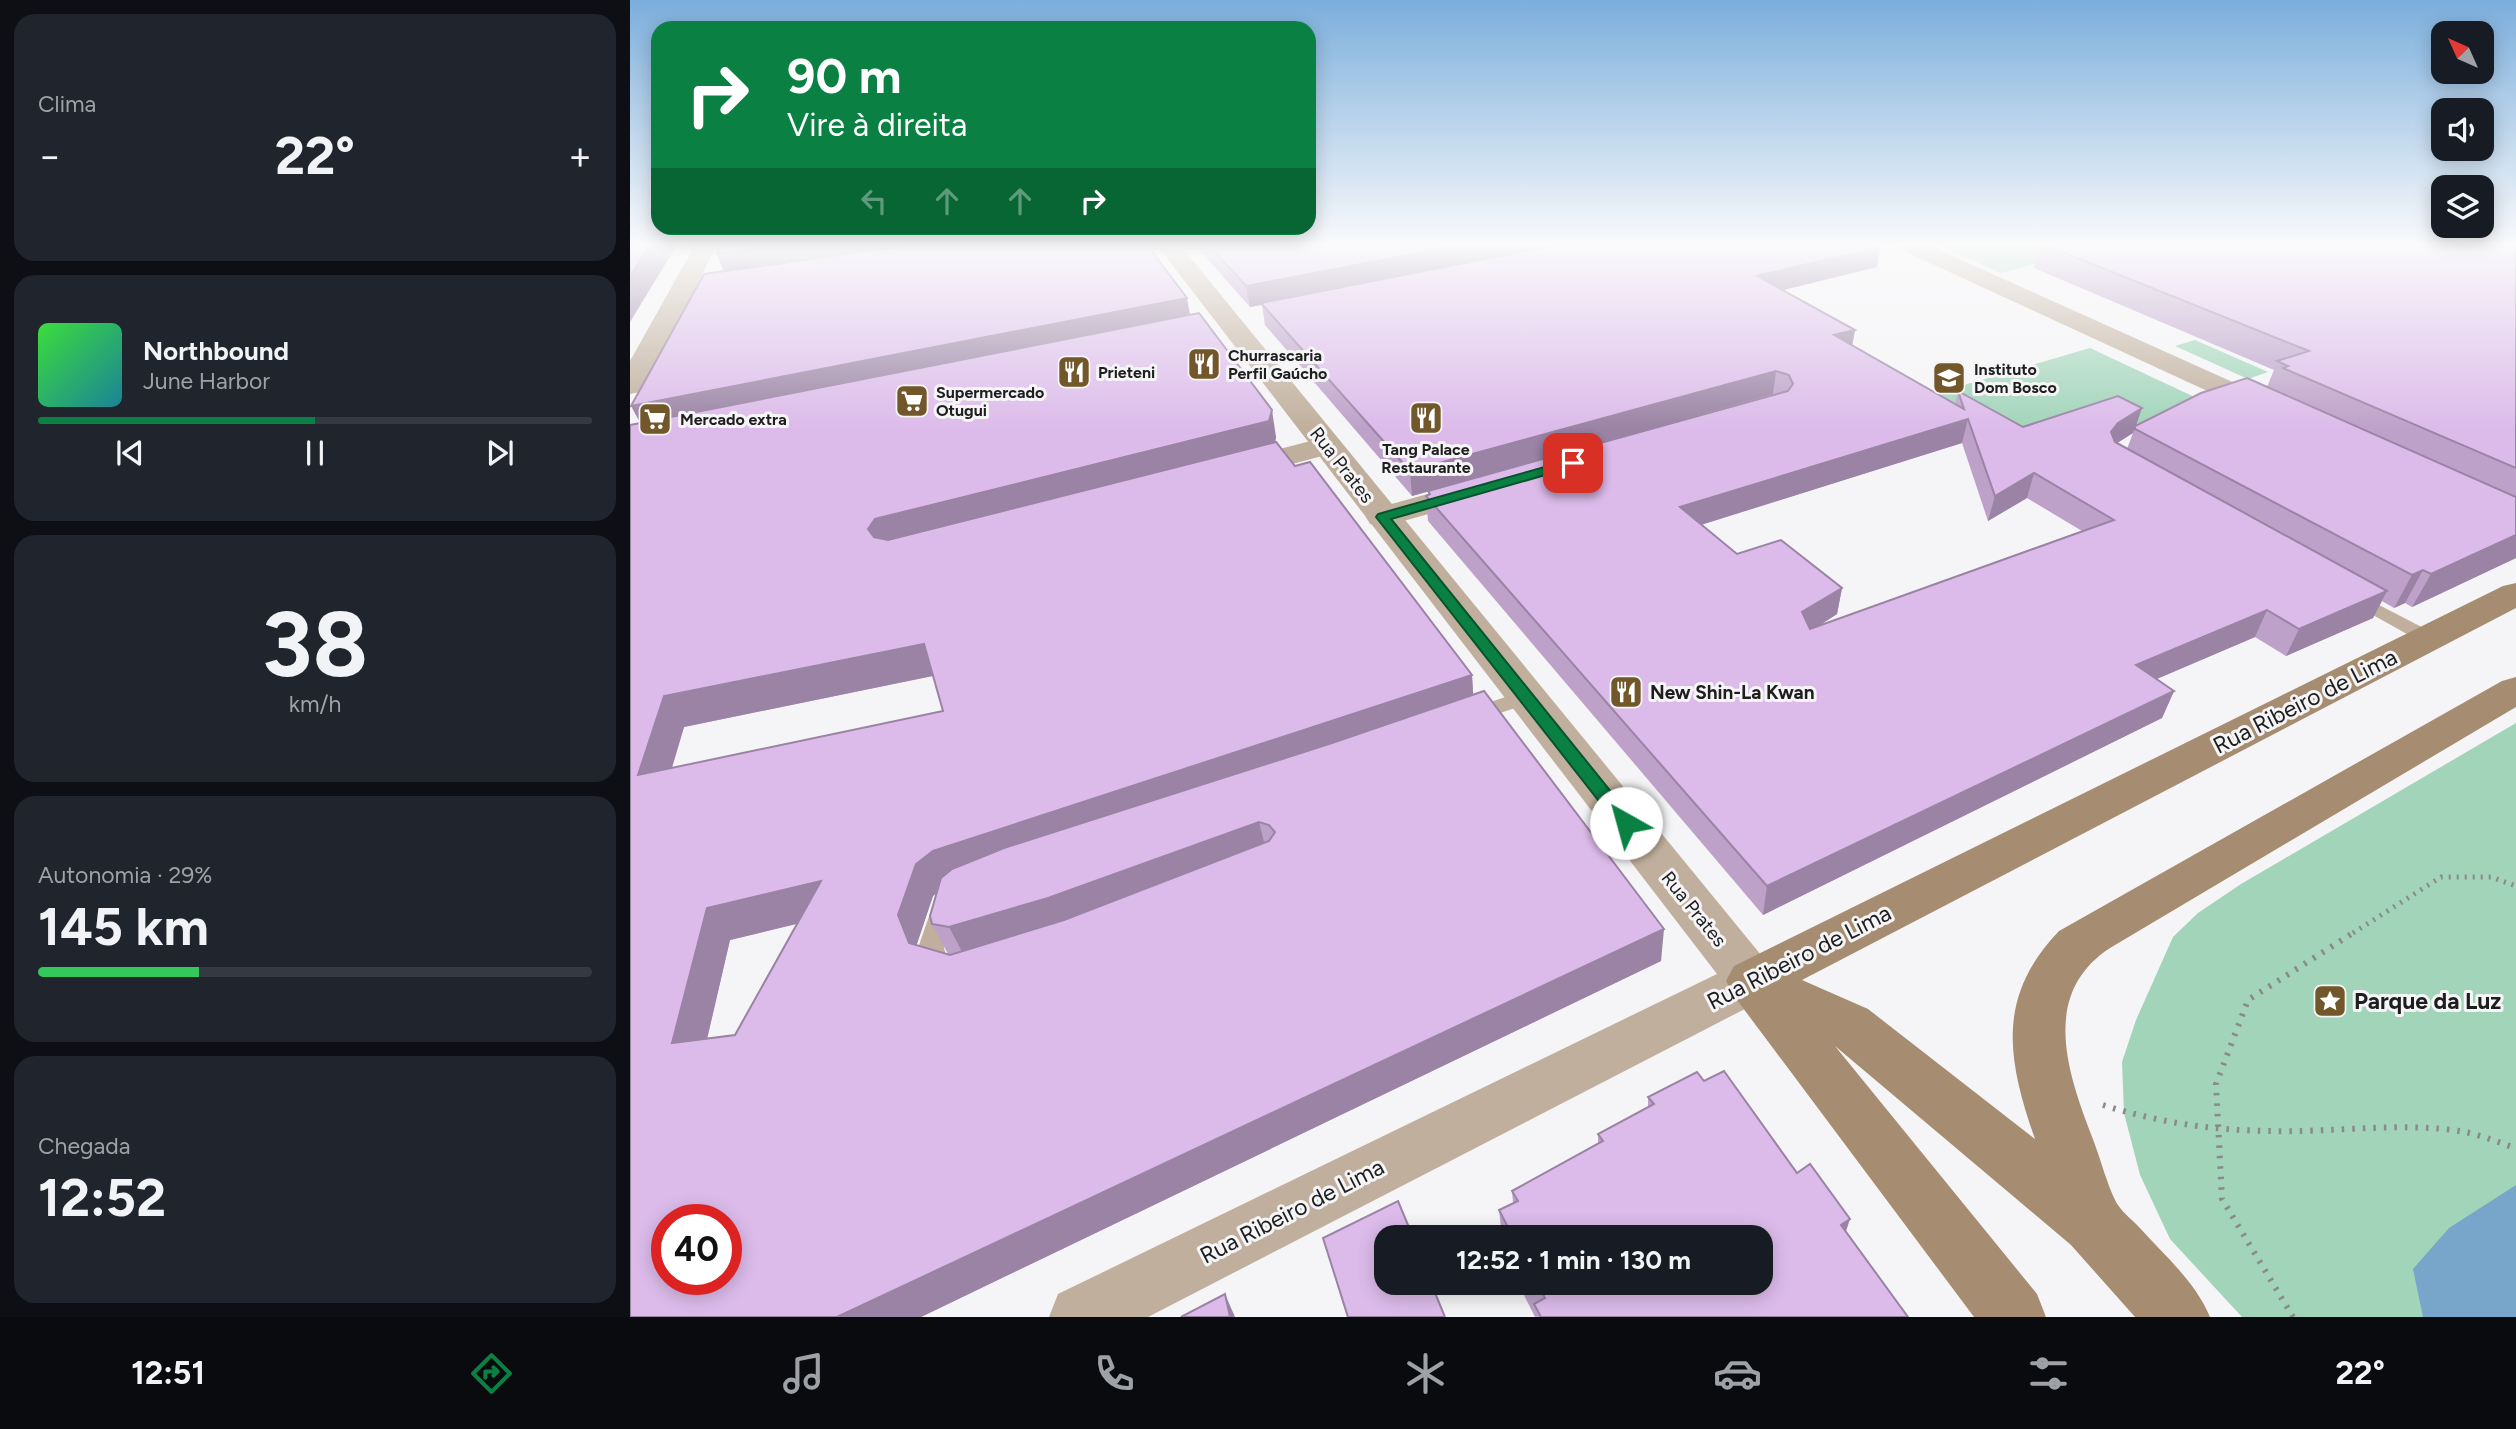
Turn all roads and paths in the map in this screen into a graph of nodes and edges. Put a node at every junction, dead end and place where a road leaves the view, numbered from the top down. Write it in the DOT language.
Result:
graph roads {
  1 [pos="673,306"];
  2 [pos="1216,306"];
  3 [pos="2033,306"];
  4 [pos="630,386"];
  5 [pos="2289,418"];
  6 [pos="1326,446"];
  7 [pos="1210,476"];
  8 [pos="1500,484"];
  9 [pos="1382,517"];
  10 [pos="2343,591"];
  11 [pos="2516,594"];
  12 [pos="2430,639"];
  13 [pos="2516,690"];
  14 [pos="1526,697"];
  15 [pos="1451,723"];
  16 [pos="2516,886"];
  17 [pos="958,892"];
  18 [pos="966,972"];
  19 [pos="1752,981"];
  20 [pos="2045,1082"];
  21 [pos="2218,1130"];
  22 [pos="2516,1148"];
  23 [pos="2094,1223"];
  24 [pos="1113,1309"];
  25 [pos="2014,1317"];
  26 [pos="2178,1317"];
  27 [pos="2293,1317"];
  1 -- 4 [label="street"];
  2 -- 6 [label="street, Rua Prates"];
  3 -- 5 [label="street"];
  6 -- 7 [label="street"];
  6 -- 9 [label="street, Rua Prates"];
  8 -- 9 [label="street"];
  9 -- 14 [label="street, Rua Prates"];
  10 -- 12 [label="lane"];
  11 -- 12 [label="main road, Rua Ribeiro de Lima"];
  12 -- 19 [label="main road, Rua Ribeiro de Lima"];
  13 -- 20 [label="main road"];
  14 -- 15 [label="lane"];
  14 -- 19 [label="street, Rua Prates"];
  16 -- 21 [label="path"];
  17 -- 18 [label="lane"];
  19 -- 23 [label="main road, Rua Prates"];
  19 -- 24 [label="street, Rua Ribeiro de Lima"];
  19 -- 25 [label="main road, Rua Prates"];
  20 -- 21 [label="path"];
  20 -- 23 [label="main road"];
  21 -- 22 [label="path"];
  21 -- 27 [label="path"];
  23 -- 26 [label="main road, Rua Prates"];
}
